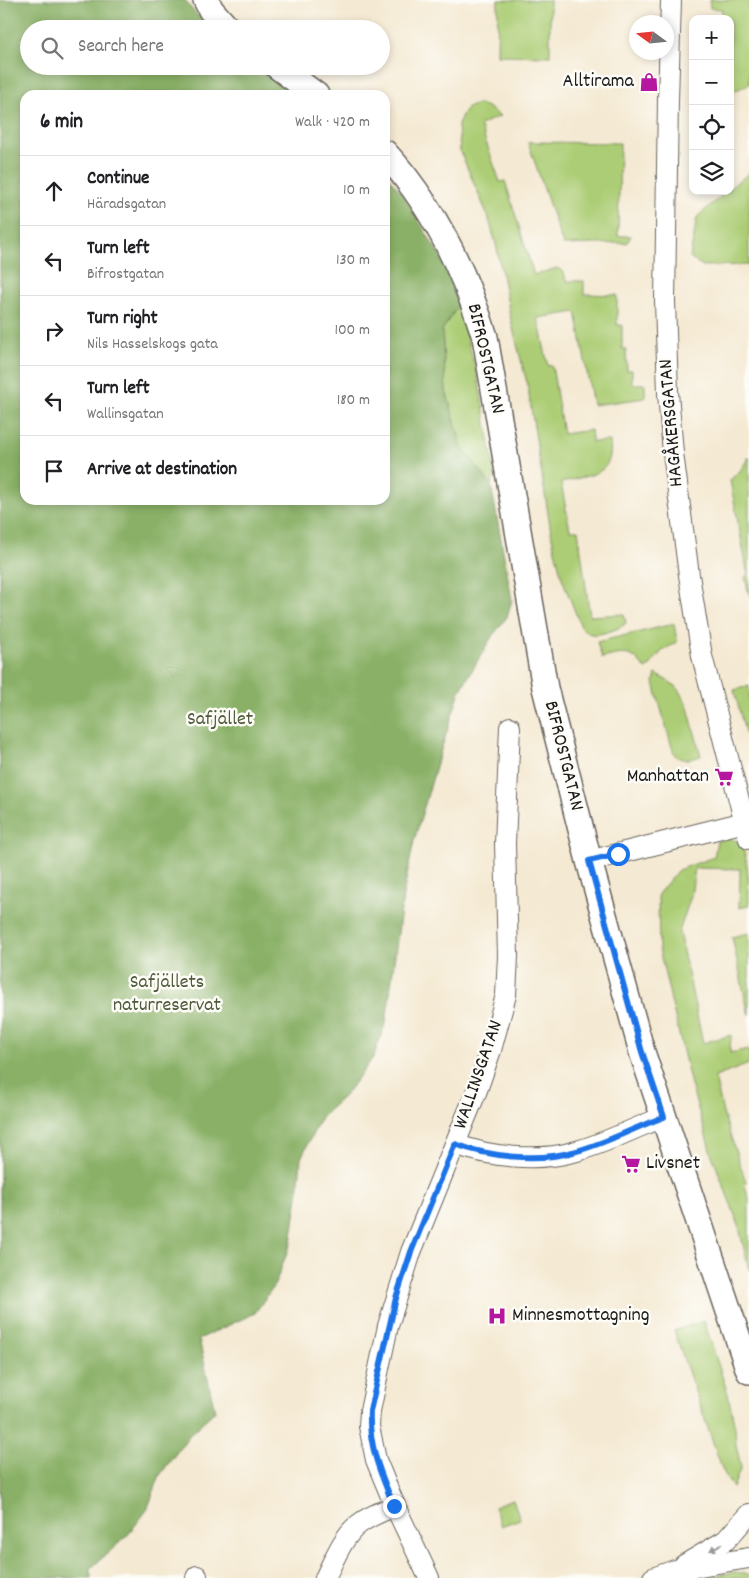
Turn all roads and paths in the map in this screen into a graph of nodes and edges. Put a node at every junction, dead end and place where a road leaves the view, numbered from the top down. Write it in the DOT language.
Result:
graph roads {
  1 [pos="206,0"];
  2 [pos="671,0"];
  3 [pos="220,20"];
  4 [pos="289,75"];
  5 [pos="309,90"];
  6 [pos="390,159"];
  7 [pos="510,727"];
  8 [pos="748,827"];
  9 [pos="589,861"];
  10 [pos="664,1117"];
  11 [pos="455,1144"];
  12 [pos="748,1371"];
  13 [pos="394,1506"];
  14 [pos="749,1514"];
  15 [pos="749,1558"];
  16 [pos="676,1570"];
  17 [pos="325,1578"];
  18 [pos="429,1578"];
  19 [pos="653,1578"];
  1 -- 3 [label="main road"];
  2 -- 8 [label="street, HAGÅKERSGATAN"];
  4 -- 5 [label="main road"];
  6 -- 9 [label="main road, BIFROSTGATAN"];
  7 -- 11 [label="street, WALLINSGATAN"];
  8 -- 9 [label="street"];
  9 -- 10 [label="main road, BIFROSTGATAN"];
  10 -- 11 [label="street"];
  10 -- 12 [label="main road, BIFROSTGATAN"];
  11 -- 13 [label="street, WALLINSGATAN"];
  13 -- 17 [label="street"];
  13 -- 18 [label="street, WALLINSGATAN"];
  14 -- 16 [label="street, one-way"];
  15 -- 16 [label="street"];
  16 -- 19 [label="street"];
}
